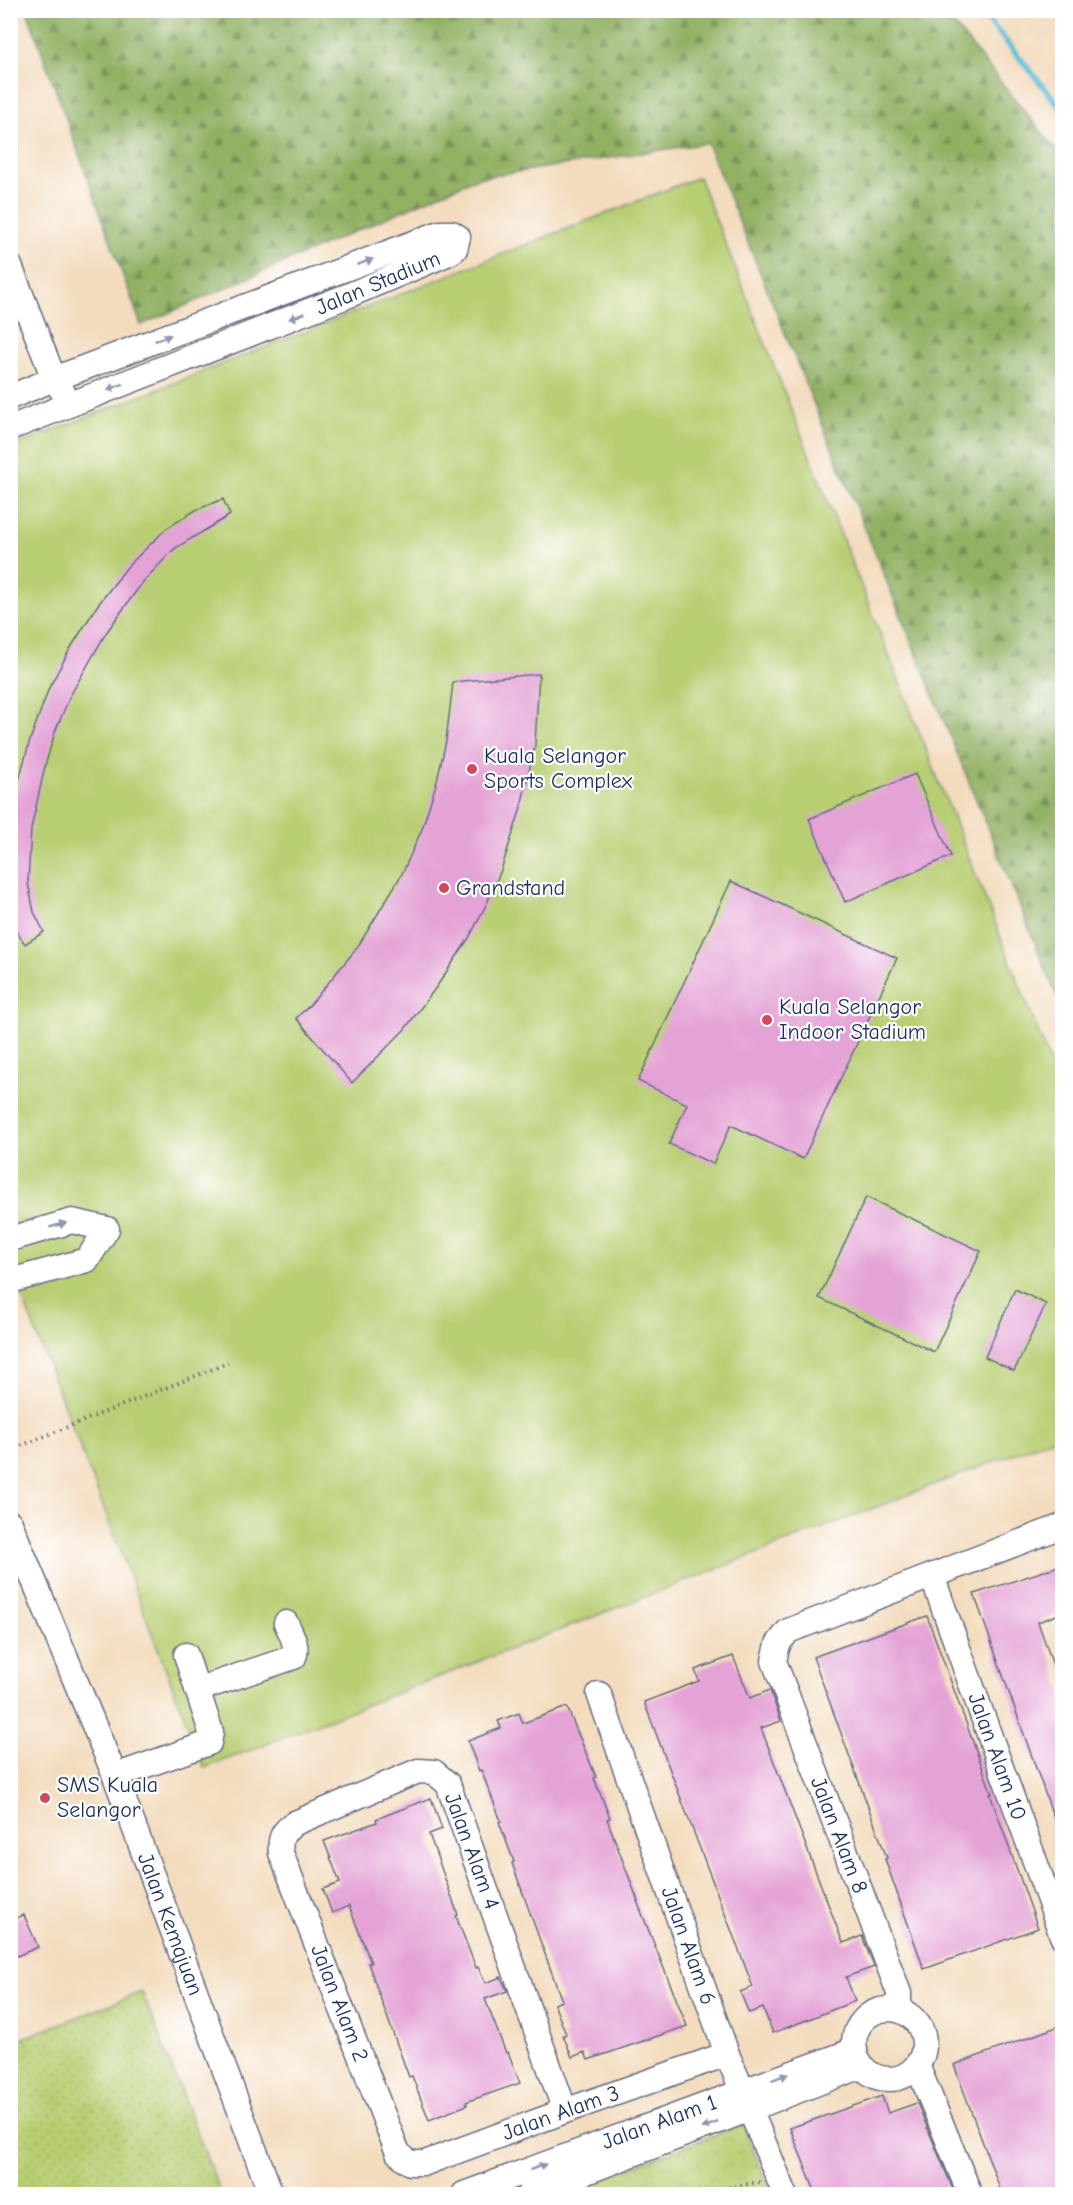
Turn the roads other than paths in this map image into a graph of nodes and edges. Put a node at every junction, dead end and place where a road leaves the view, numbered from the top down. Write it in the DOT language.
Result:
graph roads {
  1 [pos="10,266"];
  2 [pos="54,379"];
  3 [pos="10,397"];
  4 [pos="70,405"];
  5 [pos="10,428"];
  6 [pos="10,1239"];
  7 [pos="10,1281"];
  8 [pos="10,1523"];
  9 [pos="1062,1526"];
  10 [pos="932,1576"];
  11 [pos="286,1623"];
  12 [pos="186,1655"];
  13 [pos="197,1690"];
  14 [pos="598,1694"];
  15 [pos="115,1776"];
  16 [pos="281,1853"];
  17 [pos="1062,1936"];
  18 [pos="899,2010"];
  19 [pos="728,2054"];
  20 [pos="859,2058"];
  21 [pos="917,2065"];
  22 [pos="747,2100"];
  23 [pos="565,2110"];
  24 [pos="398,2153"];
  25 [pos="782,2187"];
  26 [pos="270,2194"];
  27 [pos="464,2194"];
  28 [pos="529,2194"];
  29 [pos="970,2194"];
  1 -- 2 [label="street"];
  2 -- 3 [label="street, Jalan Stadium"];
  2 -- 4 [label="street"];
  2 -- 4 [label="street, Jalan Stadium, one-way"];
  4 -- 5 [label="street, Jalan Stadium"];
  6 -- 7 [label="street, one-way"];
  8 -- 15 [label="street, Jalan Kemajuan"];
  9 -- 10 [label="street"];
  10 -- 17 [label="street, Jalan Alam 10"];
  10 -- 18 [label="street, Jalan Alam 8"];
  11 -- 13 [label="street"];
  12 -- 13 [label="street"];
  13 -- 15 [label="street"];
  14 -- 19 [label="street, Jalan Alam 6"];
  15 -- 26 [label="street, Jalan Kemajuan"];
  16 -- 23 [label="street, Jalan Alam 4"];
  16 -- 24 [label="street, Jalan Alam 2"];
  18 -- 20 [label="street"];
  18 -- 21 [label="street"];
  19 -- 22 [label="street, Jalan Alam 6"];
  19 -- 23 [label="street, Jalan Alam 3"];
  20 -- 21 [label="street"];
  20 -- 22 [label="street, Jalan Alam 1"];
  21 -- 29 [label="street"];
  22 -- 25 [label="street, Jalan Alam 6"];
  27 -- 22 [label="street, Jalan Alam 1, one-way"];
  22 -- 28 [label="street, Jalan Alam 1, one-way"];
  23 -- 24 [label="street, Jalan Alam 3"];
}
